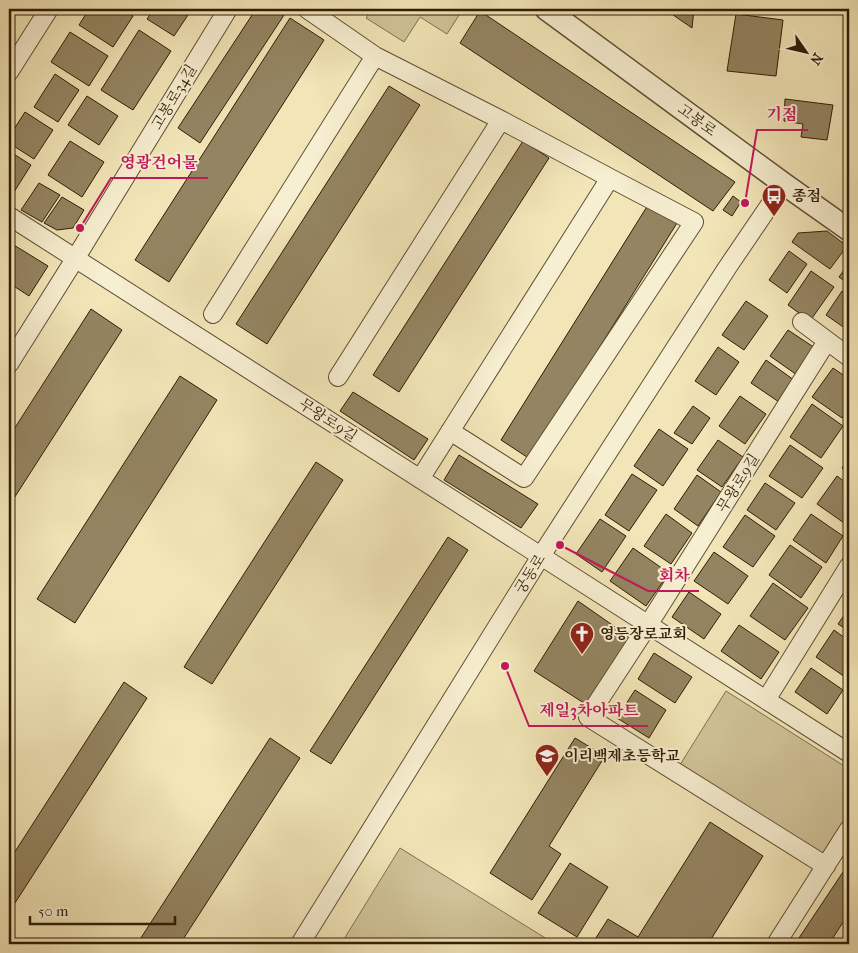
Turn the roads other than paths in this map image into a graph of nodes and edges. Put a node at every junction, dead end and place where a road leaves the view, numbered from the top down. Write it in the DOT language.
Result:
graph roads {
  1 [pos="49,9"];
  2 [pos="228,9"];
  3 [pos="307,9"];
  4 [pos="546,9"];
  5 [pos="375,56"];
  6 [pos="9,72"];
  7 [pos="501,120"];
  8 [pos="610,178"];
  9 [pos="784,184"];
  10 [pos="9,216"];
  11 [pos="849,230"];
  12 [pos="75,259"];
  13 [pos="213,314"];
  14 [pos="802,322"];
  15 [pos="827,341"];
  16 [pos="849,357"];
  17 [pos="9,364"];
  18 [pos="338,377"];
  19 [pos="450,431"];
  20 [pos="420,479"];
  21 [pos="540,556"];
  22 [pos="849,566"];
  23 [pos="648,625"];
  24 [pos="766,700"];
  25 [pos="849,754"];
  26 [pos="849,828"];
  27 [pos="826,866"];
  28 [pos="300,944"];
  29 [pos="776,944"];
  1 -- 6 [label="street"];
  2 -- 12 [label="street, 고봉로34길"];
  3 -- 5 [label="street"];
  4 -- 9 [label="street, 고봉로"];
  5 -- 7 [label="street"];
  5 -- 13 [label="street"];
  7 -- 8 [label="street"];
  7 -- 18 [label="street"];
  8 -- 19 [label="street"];
  8 -- 19 [label="street"];
  9 -- 11 [label="street, 고봉로"];
  9 -- 21 [label="street, 궁동로"];
  10 -- 12 [label="street, 무왕로9길"];
  12 -- 17 [label="street, 고봉로34길"];
  12 -- 20 [label="street, 무왕로9길"];
  14 -- 15 [label="street"];
  15 -- 16 [label="street"];
  15 -- 23 [label="street, 무왕로9길"];
  19 -- 20 [label="street"];
  20 -- 21 [label="street, 무왕로9길"];
  21 -- 23 [label="street, 무왕로9길"];
  21 -- 28 [label="street, 궁동로"];
  22 -- 24 [label="street"];
  23 -- 24 [label="street, 무왕로9길"];
  23 -- 27 [label="street"];
  24 -- 25 [label="street, 무왕로9길"];
  26 -- 27 [label="street"];
  27 -- 29 [label="street"];
}
